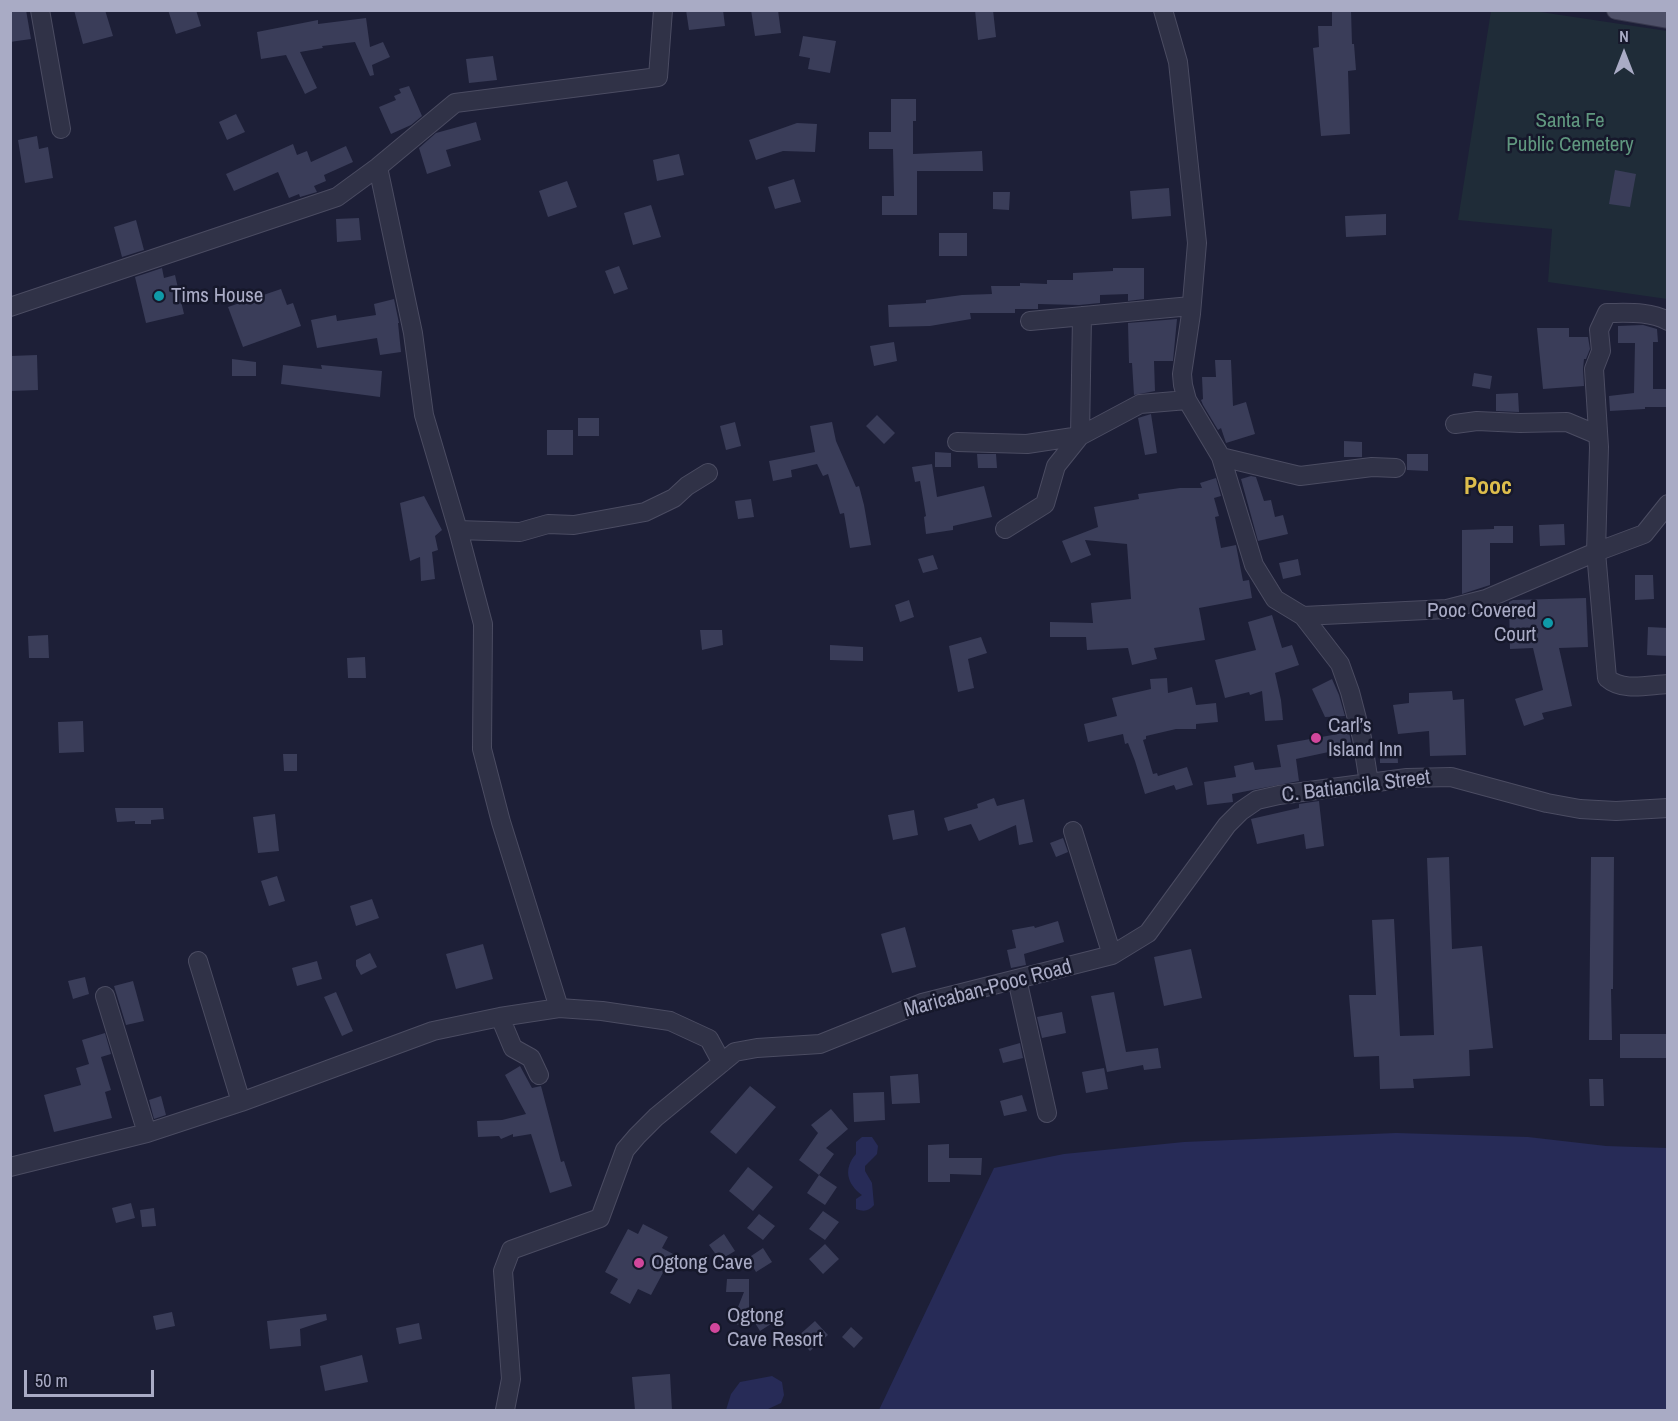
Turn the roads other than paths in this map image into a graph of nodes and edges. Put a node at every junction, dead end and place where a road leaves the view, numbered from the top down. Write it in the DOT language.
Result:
graph roads {
  1 [pos="40,10"];
  2 [pos="663,10"];
  3 [pos="1162,10"];
  4 [pos="1616,10"];
  5 [pos="1668,19"];
  6 [pos="61,129"];
  7 [pos="378,167"];
  8 [pos="1191,306"];
  9 [pos="10,307"];
  10 [pos="1082,316"];
  11 [pos="1030,321"];
  12 [pos="1668,321"];
  13 [pos="1187,400"];
  14 [pos="1455,424"];
  15 [pos="1598,435"];
  16 [pos="1080,436"];
  17 [pos="957,442"];
  18 [pos="1221,457"];
  19 [pos="1396,468"];
  20 [pos="708,473"];
  21 [pos="1668,504"];
  22 [pos="1005,529"];
  23 [pos="458,530"];
  24 [pos="1596,552"];
  25 [pos="1303,616"];
  26 [pos="1668,684"];
  27 [pos="1369,783"];
  28 [pos="1668,808"];
  29 [pos="1073,831"];
  30 [pos="1112,955"];
  31 [pos="198,961"];
  32 [pos="1017,980"];
  33 [pos="105,996"];
  34 [pos="559,1008"];
  35 [pos="500,1017"];
  36 [pos="722,1063"];
  37 [pos="539,1075"];
  38 [pos="241,1102"];
  39 [pos="1047,1113"];
  40 [pos="147,1133"];
  41 [pos="10,1167"];
  42 [pos="506,1410"];
  1 -- 6 [label="street"];
  2 -- 7 [label="street"];
  3 -- 8 [label="street"];
  4 -- 5 [label="main road"];
  7 -- 9 [label="street"];
  7 -- 23 [label="street"];
  8 -- 10 [label="street"];
  8 -- 13 [label="street"];
  10 -- 11 [label="street"];
  10 -- 16 [label="street"];
  12 -- 15 [label="street"];
  13 -- 16 [label="street"];
  13 -- 18 [label="street"];
  14 -- 15 [label="street"];
  15 -- 24 [label="street"];
  16 -- 17 [label="street"];
  16 -- 22 [label="street"];
  18 -- 19 [label="street"];
  18 -- 25 [label="street"];
  20 -- 23 [label="street"];
  21 -- 24 [label="street"];
  23 -- 34 [label="street"];
  24 -- 25 [label="street"];
  24 -- 26 [label="street"];
  25 -- 27 [label="street"];
  27 -- 28 [label="street, C. Batiancila Street"];
  27 -- 30 [label="street, C. Batiancila Street"];
  29 -- 30 [label="street"];
  30 -- 32 [label="street, Maricaban-Pooc Road"];
  31 -- 38 [label="street"];
  32 -- 36 [label="street, Maricaban-Pooc Road"];
  32 -- 39 [label="street"];
  33 -- 40 [label="street"];
  34 -- 35 [label="street"];
  34 -- 36 [label="street"];
  35 -- 37 [label="street"];
  35 -- 38 [label="street"];
  36 -- 42 [label="street, Maricaban-Pooc Road"];
  38 -- 40 [label="street"];
  40 -- 41 [label="street"];
}
